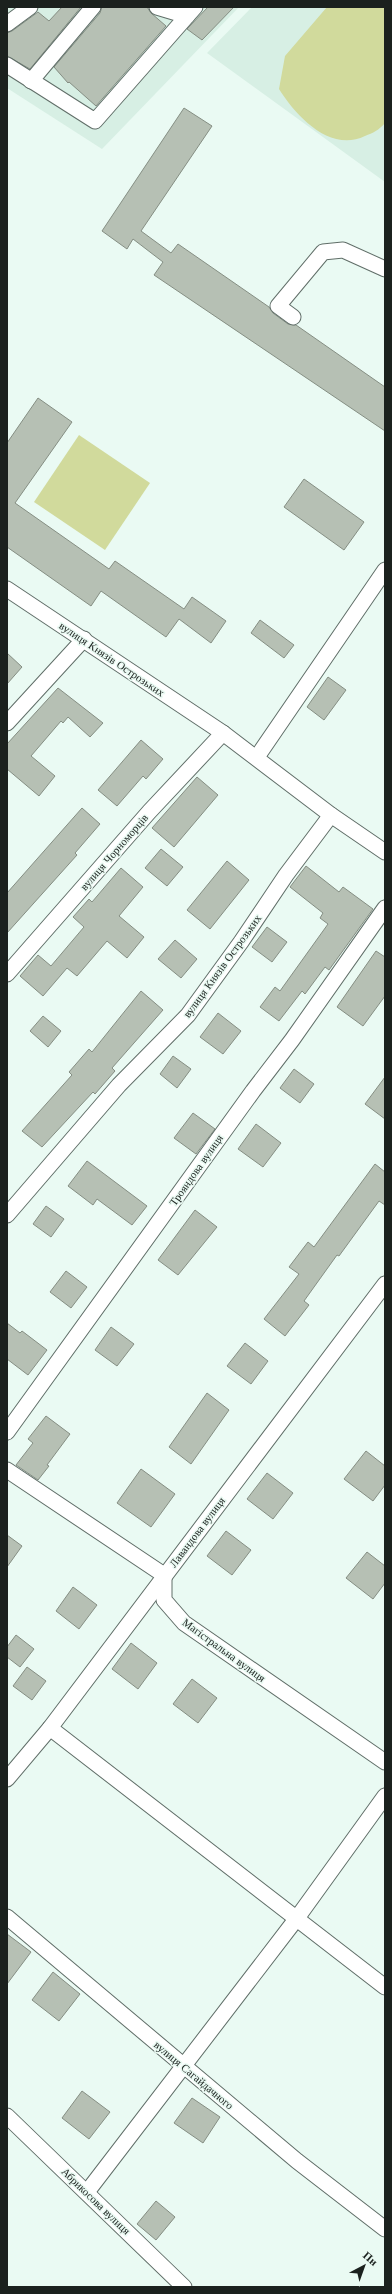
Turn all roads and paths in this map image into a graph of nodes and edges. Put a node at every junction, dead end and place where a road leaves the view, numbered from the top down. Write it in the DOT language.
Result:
graph roads {
  1 [pos="30,7"];
  2 [pos="93,7"];
  3 [pos="157,7"];
  4 [pos="191,11"];
  5 [pos="7,24"];
  6 [pos="7,64"];
  7 [pos="31,81"];
  8 [pos="385,269"];
  9 [pos="293,317"];
  10 [pos="385,570"];
  11 [pos="7,589"];
  12 [pos="84,639"];
  13 [pos="7,722"];
  14 [pos="223,733"];
  15 [pos="257,757"];
  16 [pos="331,815"];
  17 [pos="385,852"];
  18 [pos="385,908"];
  19 [pos="7,974"];
  20 [pos="7,1215"];
  21 [pos="385,1284"];
  22 [pos="7,1432"];
  23 [pos="7,1470"];
  24 [pos="164,1575"];
  25 [pos="50,1728"];
  26 [pos="385,1762"];
  27 [pos="7,1779"];
  28 [pos="385,1796"];
  29 [pos="7,1917"];
  30 [pos="298,1918"];
  31 [pos="385,1987"];
  32 [pos="184,2068"];
  33 [pos="7,2116"];
  34 [pos="87,2192"];
  35 [pos="385,2229"];
  36 [pos="181,2286"];
  1 -- 5 [label="street"];
  2 -- 7 [label="street"];
  3 -- 4 [label="street"];
  4 -- 7 [label="street"];
  6 -- 7 [label="street"];
  8 -- 9 [label="street"];
  10 -- 15 [label="street"];
  11 -- 12 [label="street, вулиця Князів Острозьких"];
  12 -- 13 [label="street"];
  12 -- 14 [label="street, вулиця Князів Острозьких"];
  14 -- 15 [label="street, вулиця Князів Острозьких"];
  14 -- 19 [label="street, вулиця Чорноморців"];
  15 -- 16 [label="street, вулиця Князів Острозьких"];
  16 -- 17 [label="street"];
  16 -- 20 [label="street, вулиця Князів Острозьких"];
  18 -- 22 [label="street, Трояндова вулиця"];
  21 -- 24 [label="street, Лавандова вулиця"];
  23 -- 24 [label="street"];
  24 -- 25 [label="street, Лавандова вулиця"];
  24 -- 26 [label="street, Магістральна вулиця"];
  25 -- 27 [label="street, Лавандова вулиця"];
  25 -- 30 [label="street"];
  28 -- 30 [label="street"];
  29 -- 32 [label="street, вулиця Сагайдачного"];
  30 -- 31 [label="street"];
  30 -- 32 [label="street"];
  32 -- 34 [label="street"];
  32 -- 35 [label="street, вулиця Сагайдачного"];
  33 -- 34 [label="street, Абрикосова вулиця"];
  34 -- 36 [label="street, Абрикосова вулиця"];
}
